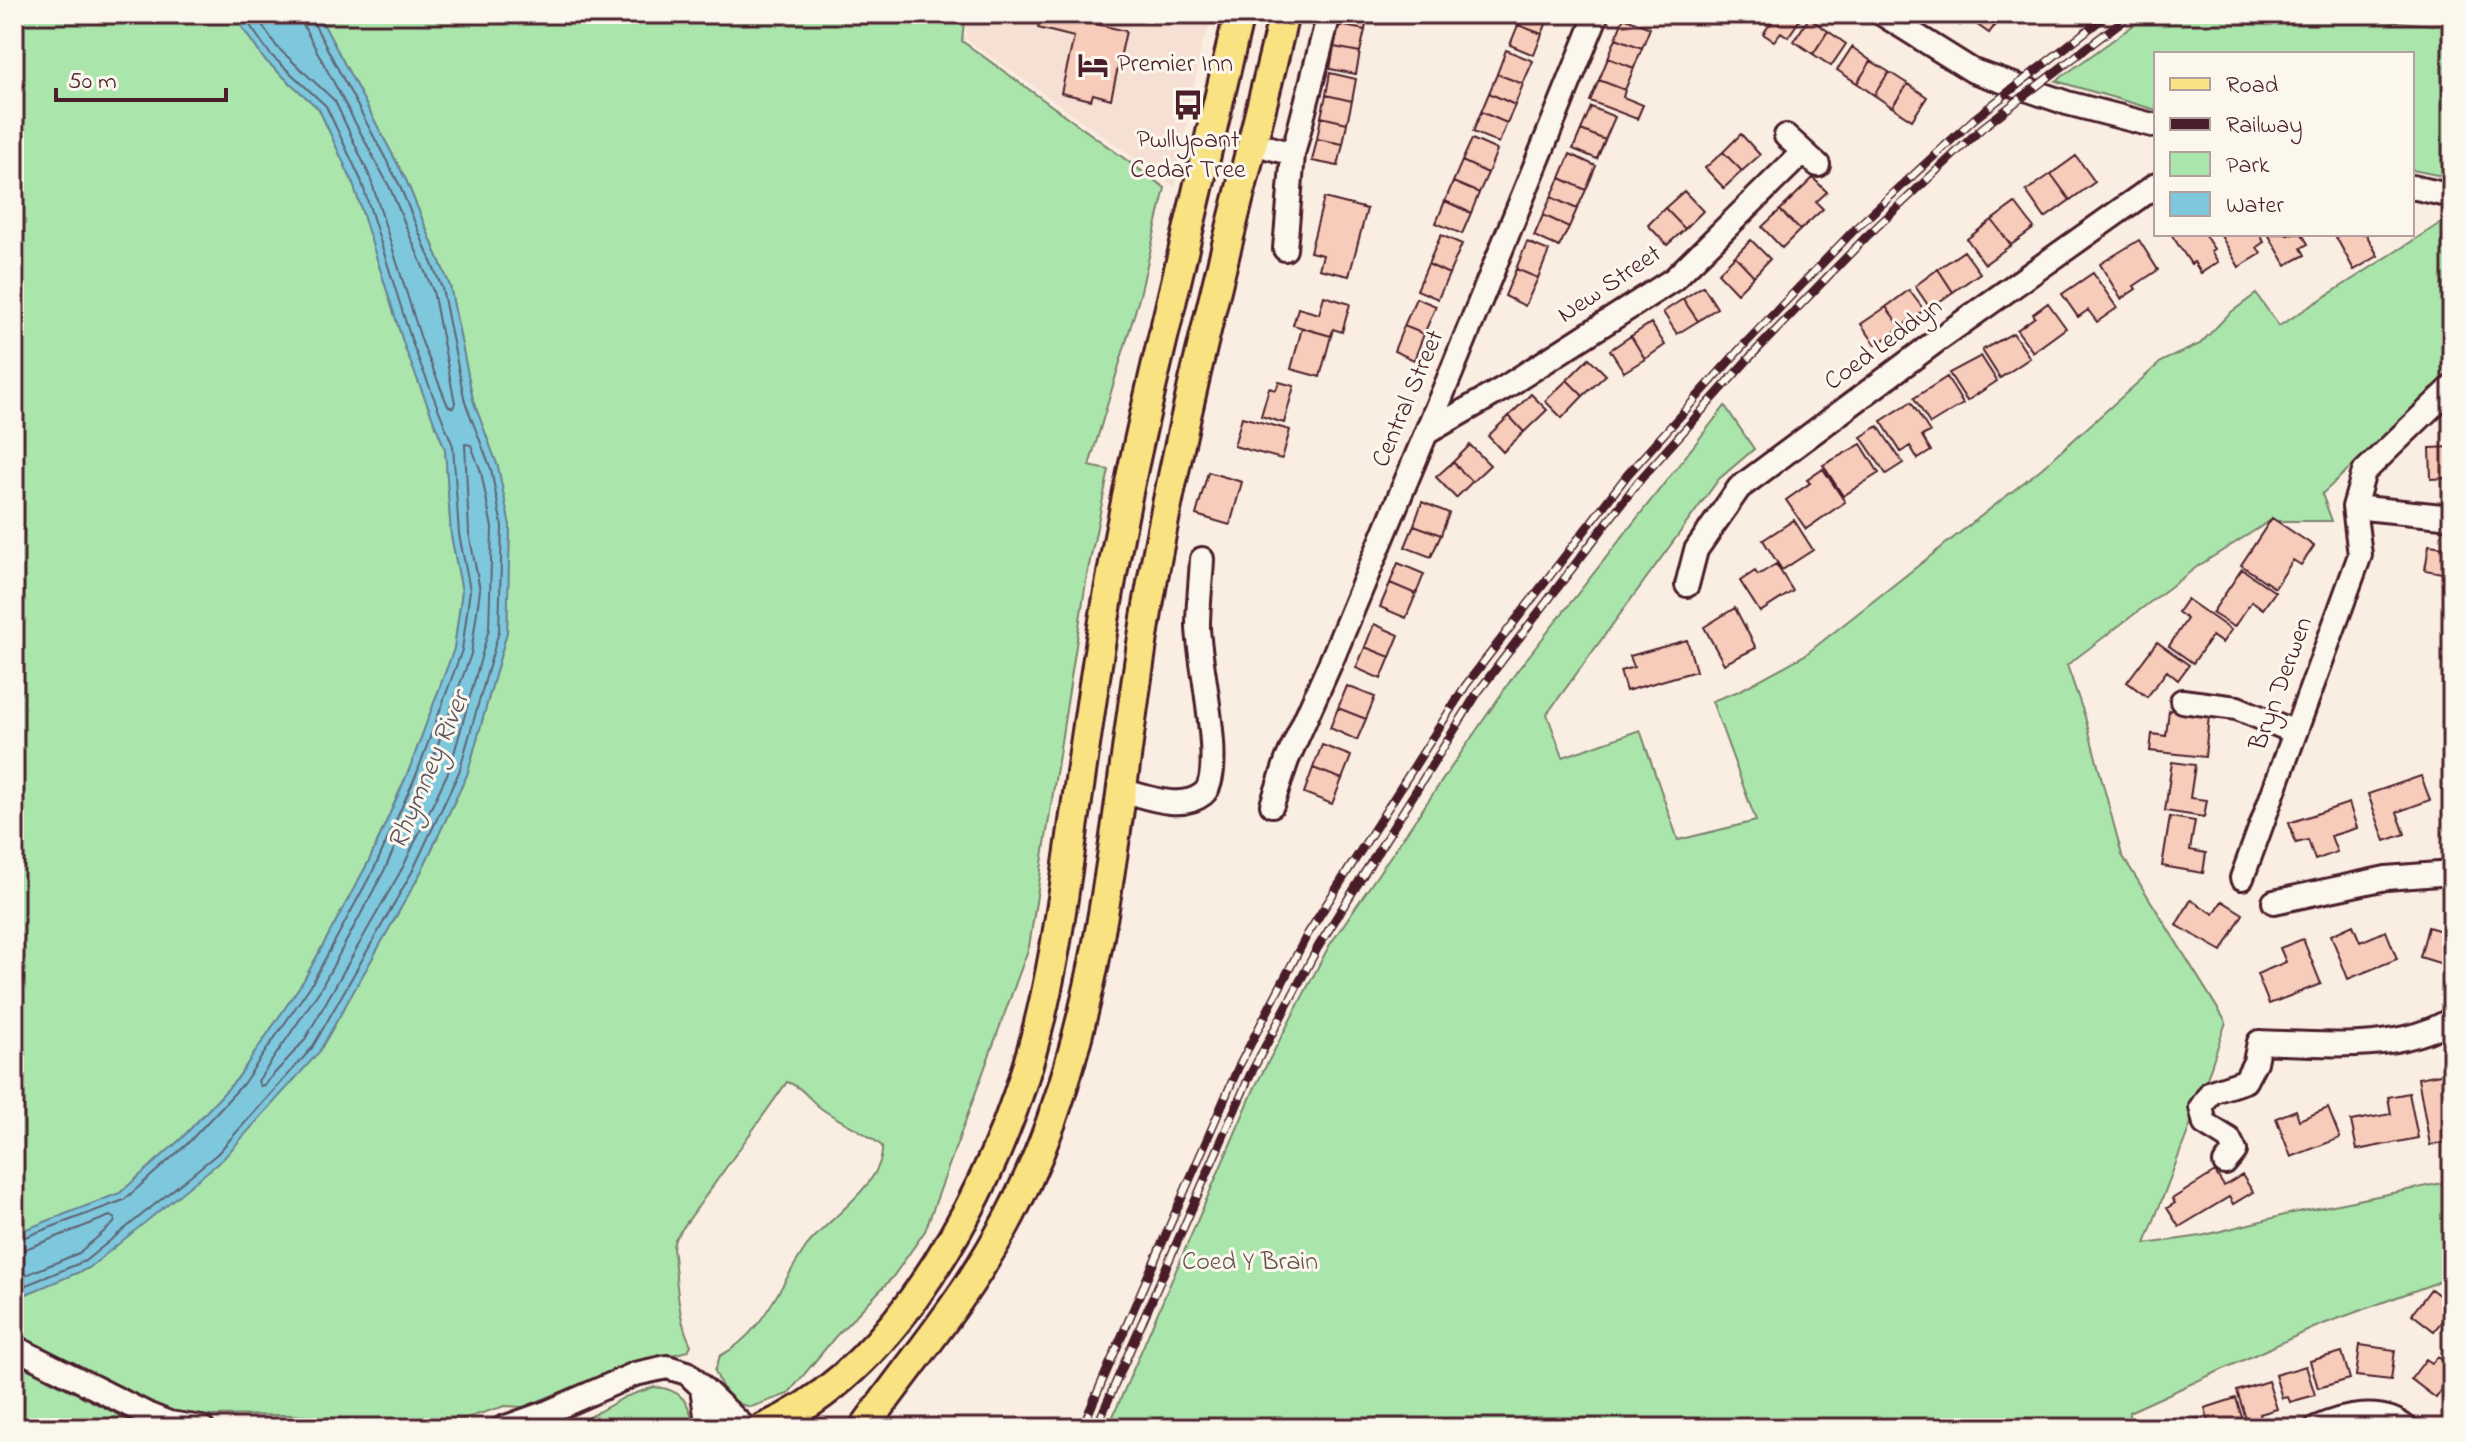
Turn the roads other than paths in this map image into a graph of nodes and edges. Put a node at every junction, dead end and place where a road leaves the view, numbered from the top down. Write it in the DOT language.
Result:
graph roads {
  1 [pos="1239,14"];
  2 [pos="1284,14"];
  3 [pos="1329,14"];
  4 [pos="1597,14"];
  5 [pos="1882,14"];
  6 [pos="2154,125"];
  7 [pos="1252,143"];
  8 [pos="1802,151"];
  9 [pos="1293,154"];
  10 [pos="2154,186"];
  11 [pos="2414,187"];
  12 [pos="2452,196"];
  13 [pos="1285,249"];
  14 [pos="2452,387"];
  15 [pos="1426,433"];
  16 [pos="2354,507"];
  17 [pos="2452,517"];
  18 [pos="1202,559"];
  19 [pos="1687,585"];
  20 [pos="2182,701"];
  21 [pos="2295,732"];
  22 [pos="1120,790"];
  23 [pos="1272,805"];
  24 [pos="2452,873"];
  25 [pos="2242,878"];
  26 [pos="2274,902"];
  27 [pos="2452,1019"];
  28 [pos="2225,1163"];
  29 [pos="14,1347"];
  30 [pos="701,1387"];
  31 [pos="202,1428"];
  32 [pos="503,1428"];
  33 [pos="708,1428"];
  34 [pos="745,1428"];
  35 [pos="764,1428"];
  36 [pos="864,1428"];
  37 [pos="2316,1428"];
  38 [pos="2406,1428"];
  1 -- 35 [label="main road"];
  2 -- 7 [label="main road"];
  3 -- 9 [label="street"];
  4 -- 15 [label="street, Central Street"];
  5 -- 6 [label="street"];
  7 -- 9 [label="street"];
  7 -- 22 [label="main road"];
  8 -- 15 [label="street, New Street"];
  9 -- 13 [label="street"];
  10 -- 19 [label="street, Coed Leddyn"];
  11 -- 12 [label="street"];
  14 -- 16 [label="street"];
  15 -- 23 [label="street, Central Street"];
  16 -- 17 [label="street"];
  16 -- 21 [label="street, Bryn Derwen"];
  18 -- 22 [label="street"];
  20 -- 21 [label="street"];
  21 -- 25 [label="street, Bryn Derwen"];
  22 -- 36 [label="main road"];
  24 -- 26 [label="street"];
  27 -- 28 [label="street"];
  29 -- 31 [label="street"];
  30 -- 32 [label="street"];
  30 -- 33 [label="street"];
  30 -- 34 [label="street"];
  37 -- 38 [label="street"];
}
